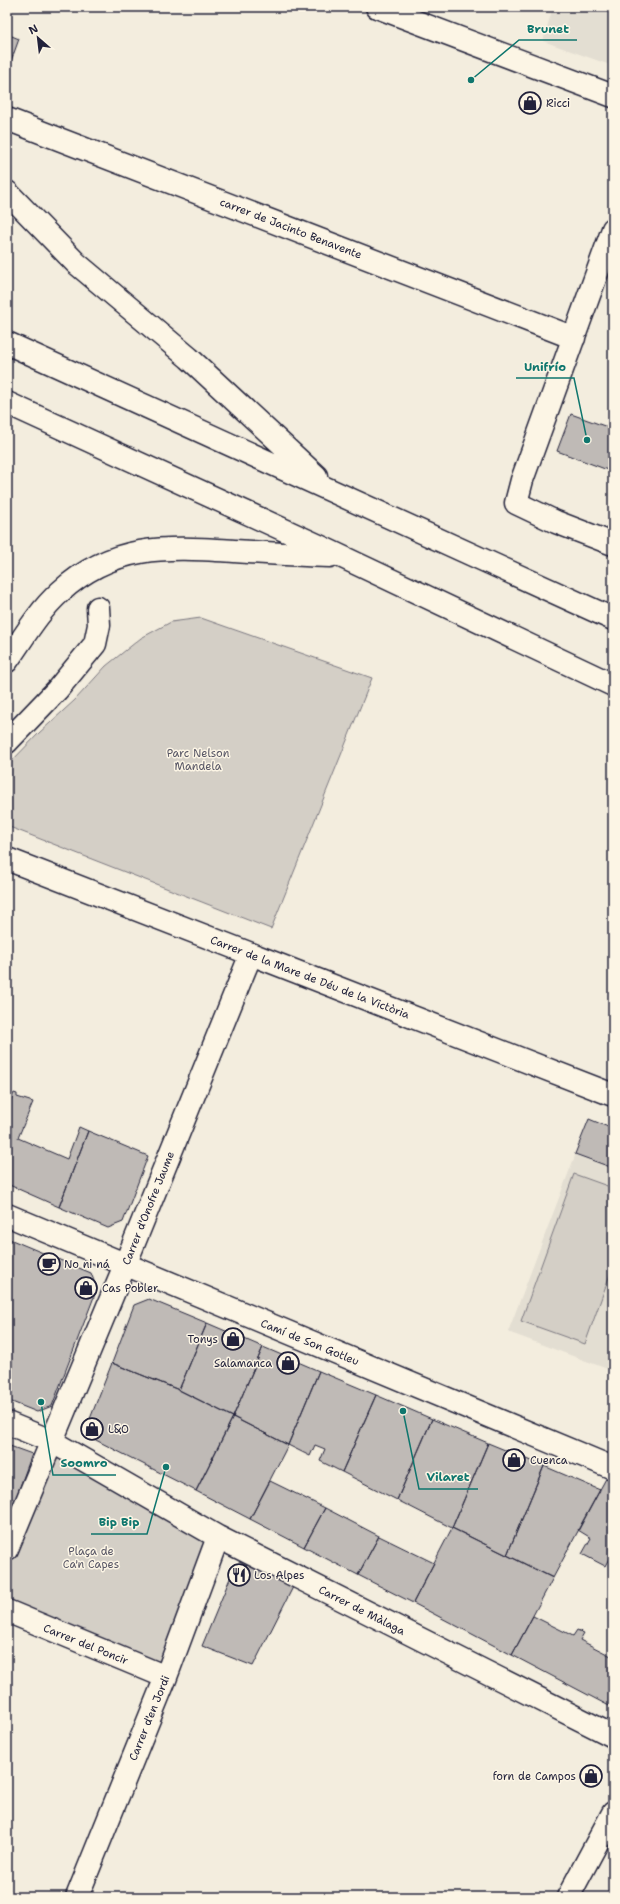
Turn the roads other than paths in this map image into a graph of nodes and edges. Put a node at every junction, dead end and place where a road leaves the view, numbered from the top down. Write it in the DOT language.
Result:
graph roads {
  1 [pos="377,7"];
  2 [pos="613,96"];
  3 [pos="7,119"];
  4 [pos="7,192"];
  5 [pos="613,229"];
  6 [pos="574,338"];
  7 [pos="7,343"];
  8 [pos="7,404"];
  9 [pos="330,489"];
  10 [pos="613,544"];
  11 [pos="342,557"];
  12 [pos="98,608"];
  13 [pos="613,619"];
  14 [pos="7,661"];
  15 [pos="613,685"];
  16 [pos="7,742"];
  17 [pos="7,859"];
  18 [pos="251,954"];
  19 [pos="613,1095"];
  20 [pos="7,1215"];
  21 [pos="125,1265"];
  22 [pos="7,1423"];
  23 [pos="51,1441"];
  24 [pos="613,1468"];
  25 [pos="218,1537"];
  26 [pos="7,1549"];
  27 [pos="7,1611"];
  28 [pos="166,1677"];
  29 [pos="613,1736"];
  30 [pos="613,1813"];
  31 [pos="77,1897"];
  32 [pos="568,1897"];
  1 -- 2 [label="main road"];
  3 -- 6 [label="main road, carrer de Jacinto Benavente"];
  4 -- 9 [label="main road"];
  5 -- 6 [label="main road"];
  6 -- 10 [label="main road"];
  7 -- 9 [label="main road"];
  8 -- 11 [label="main road"];
  9 -- 13 [label="main road"];
  11 -- 14 [label="main road"];
  11 -- 15 [label="main road"];
  12 -- 16 [label="main road"];
  17 -- 18 [label="main road, Carrer de la Mare de Déu de la Victòria"];
  18 -- 19 [label="main road, Carrer de la Mare de Déu de la Victòria"];
  18 -- 21 [label="main road, Carrer d'Onofre Jaume"];
  20 -- 21 [label="main road, Camí de Son Gotleu"];
  21 -- 23 [label="main road, Carrer d'Onofre Jaume"];
  21 -- 24 [label="main road, Camí de Son Gotleu"];
  22 -- 23 [label="main road, Carrer de Màlaga"];
  23 -- 25 [label="main road, Carrer de Màlaga"];
  23 -- 26 [label="main road, Carrer d'Onofre Jaume"];
  25 -- 28 [label="main road, Carrer d'en Jordi"];
  25 -- 29 [label="main road, Carrer de Màlaga"];
  27 -- 28 [label="main road, Carrer del Poncir"];
  28 -- 31 [label="main road, Carrer d'en Jordi"];
  30 -- 32 [label="main road"];
}
